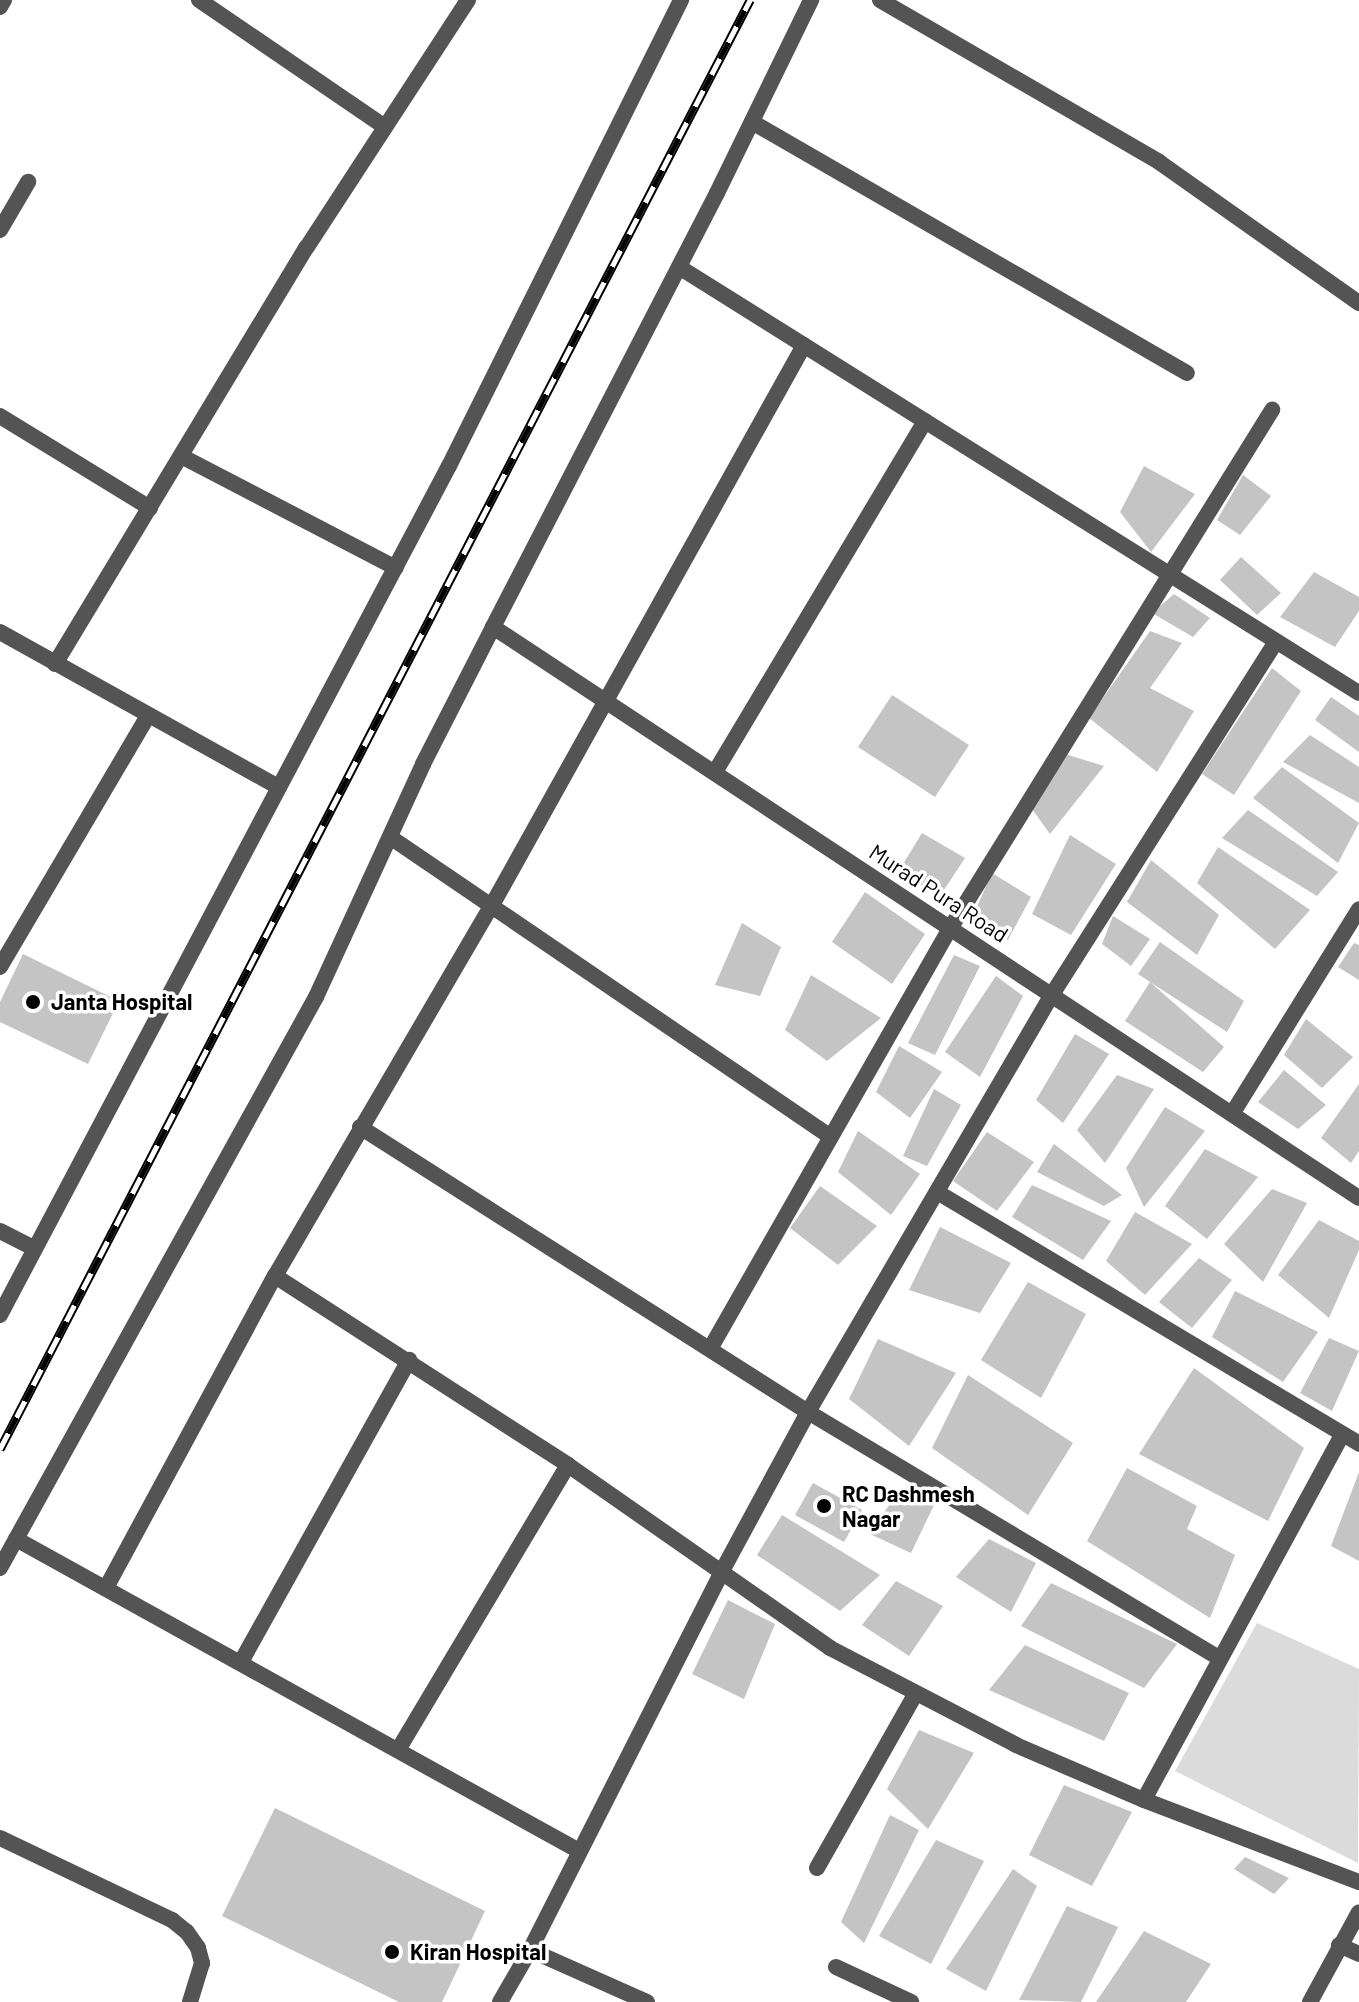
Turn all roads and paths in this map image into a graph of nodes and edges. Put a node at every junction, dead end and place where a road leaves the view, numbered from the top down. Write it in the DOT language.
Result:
graph roads {
  1 [pos="4,0"];
  2 [pos="199,0"];
  3 [pos="468,0"];
  4 [pos="681,0"];
  5 [pos="811,0"];
  6 [pos="880,0"];
  7 [pos="0,7"];
  8 [pos="752,122"];
  9 [pos="385,127"];
  10 [pos="28,182"];
  11 [pos="0,230"];
  12 [pos="679,267"];
  13 [pos="1359,303"];
  14 [pos="804,345"];
  15 [pos="1187,373"];
  16 [pos="1272,410"];
  17 [pos="0,416"];
  18 [pos="925,421"];
  19 [pos="181,456"];
  20 [pos="150,508"];
  21 [pos="396,568"];
  22 [pos="1168,573"];
  23 [pos="493,627"];
  24 [pos="0,632"];
  25 [pos="1276,642"];
  26 [pos="55,664"];
  27 [pos="1359,693"];
  28 [pos="604,700"];
  29 [pos="147,717"];
  30 [pos="715,772"];
  31 [pos="278,787"];
  32 [pos="390,837"];
  33 [pos="491,907"];
  34 [pos="1359,909"];
  35 [pos="951,927"];
  36 [pos="0,967"];
  37 [pos="1053,993"];
  38 [pos="1232,1114"];
  39 [pos="360,1127"];
  40 [pos="831,1137"];
  41 [pos="937,1192"];
  42 [pos="1359,1198"];
  43 [pos="0,1231"];
  44 [pos="35,1249"];
  45 [pos="275,1276"];
  46 [pos="0,1315"];
  47 [pos="710,1349"];
  48 [pos="409,1360"];
  49 [pos="808,1412"];
  50 [pos="1342,1435"];
  51 [pos="1359,1444"];
  52 [pos="568,1465"];
  53 [pos="16,1539"];
  54 [pos="0,1568"];
  55 [pos="721,1573"];
  56 [pos="106,1588"];
  57 [pos="1220,1659"];
  58 [pos="241,1662"];
  59 [pos="915,1695"];
  60 [pos="398,1750"];
  61 [pos="1144,1800"];
  62 [pos="0,1838"];
  63 [pos="579,1851"];
  64 [pos="817,1868"];
  65 [pos="1359,1882"];
  66 [pos="1359,1912"];
  67 [pos="1339,1945"];
  68 [pos="530,1950"];
  69 [pos="1359,1954"];
  70 [pos="836,1967"];
  71 [pos="190,2002"];
  72 [pos="500,2002"];
  73 [pos="647,2002"];
  74 [pos="911,2002"];
  75 [pos="1310,2002"];
  1 -- 7 [label="street"];
  2 -- 9 [label="street"];
  3 -- 9 [label="street"];
  4 -- 21 [label="street"];
  5 -- 8 [label="street"];
  6 -- 13 [label="street"];
  8 -- 12 [label="street"];
  8 -- 15 [label="street"];
  9 -- 19 [label="street"];
  10 -- 11 [label="street"];
  12 -- 14 [label="street"];
  12 -- 23 [label="street"];
  14 -- 18 [label="street"];
  14 -- 28 [label="street"];
  16 -- 22 [label="street"];
  17 -- 20 [label="street"];
  18 -- 22 [label="street"];
  18 -- 30 [label="street"];
  19 -- 20 [label="street"];
  19 -- 21 [label="street"];
  20 -- 26 [label="street"];
  21 -- 31 [label="street"];
  22 -- 25 [label="street"];
  22 -- 35 [label="street"];
  23 -- 28 [label="street, Murad Pura Road"];
  23 -- 32 [label="street"];
  24 -- 26 [label="street"];
  25 -- 27 [label="street"];
  25 -- 37 [label="street"];
  26 -- 29 [label="street"];
  28 -- 30 [label="street, Murad Pura Road"];
  28 -- 33 [label="street"];
  29 -- 31 [label="street"];
  29 -- 36 [label="street"];
  30 -- 35 [label="street, Murad Pura Road"];
  31 -- 44 [label="street"];
  32 -- 33 [label="street"];
  32 -- 53 [label="street"];
  33 -- 39 [label="street"];
  33 -- 40 [label="street"];
  34 -- 38 [label="street"];
  35 -- 37 [label="street, Murad Pura Road"];
  35 -- 40 [label="street"];
  37 -- 38 [label="street, Murad Pura Road"];
  37 -- 41 [label="street"];
  38 -- 42 [label="street, Murad Pura Road"];
  39 -- 45 [label="street"];
  39 -- 47 [label="street"];
  40 -- 47 [label="street"];
  41 -- 49 [label="street"];
  41 -- 50 [label="street"];
  43 -- 44 [label="street"];
  44 -- 46 [label="street"];
  45 -- 48 [label="street"];
  45 -- 56 [label="street"];
  47 -- 49 [label="street"];
  48 -- 52 [label="street"];
  48 -- 58 [label="street"];
  49 -- 55 [label="street"];
  49 -- 57 [label="street"];
  50 -- 51 [label="street"];
  50 -- 57 [label="street"];
  52 -- 55 [label="street"];
  52 -- 60 [label="street"];
  53 -- 54 [label="street"];
  53 -- 56 [label="street"];
  55 -- 59 [label="street"];
  55 -- 63 [label="street"];
  56 -- 58 [label="street"];
  57 -- 61 [label="street"];
  58 -- 60 [label="street"];
  59 -- 61 [label="street"];
  59 -- 64 [label="street"];
  60 -- 63 [label="street"];
  61 -- 65 [label="street"];
  62 -- 71 [label="street"];
  63 -- 68 [label="street"];
  66 -- 67 [label="street"];
  67 -- 69 [label="street"];
  67 -- 75 [label="street"];
  68 -- 72 [label="street"];
  68 -- 73 [label="street"];
  70 -- 74 [label="street"];
}
